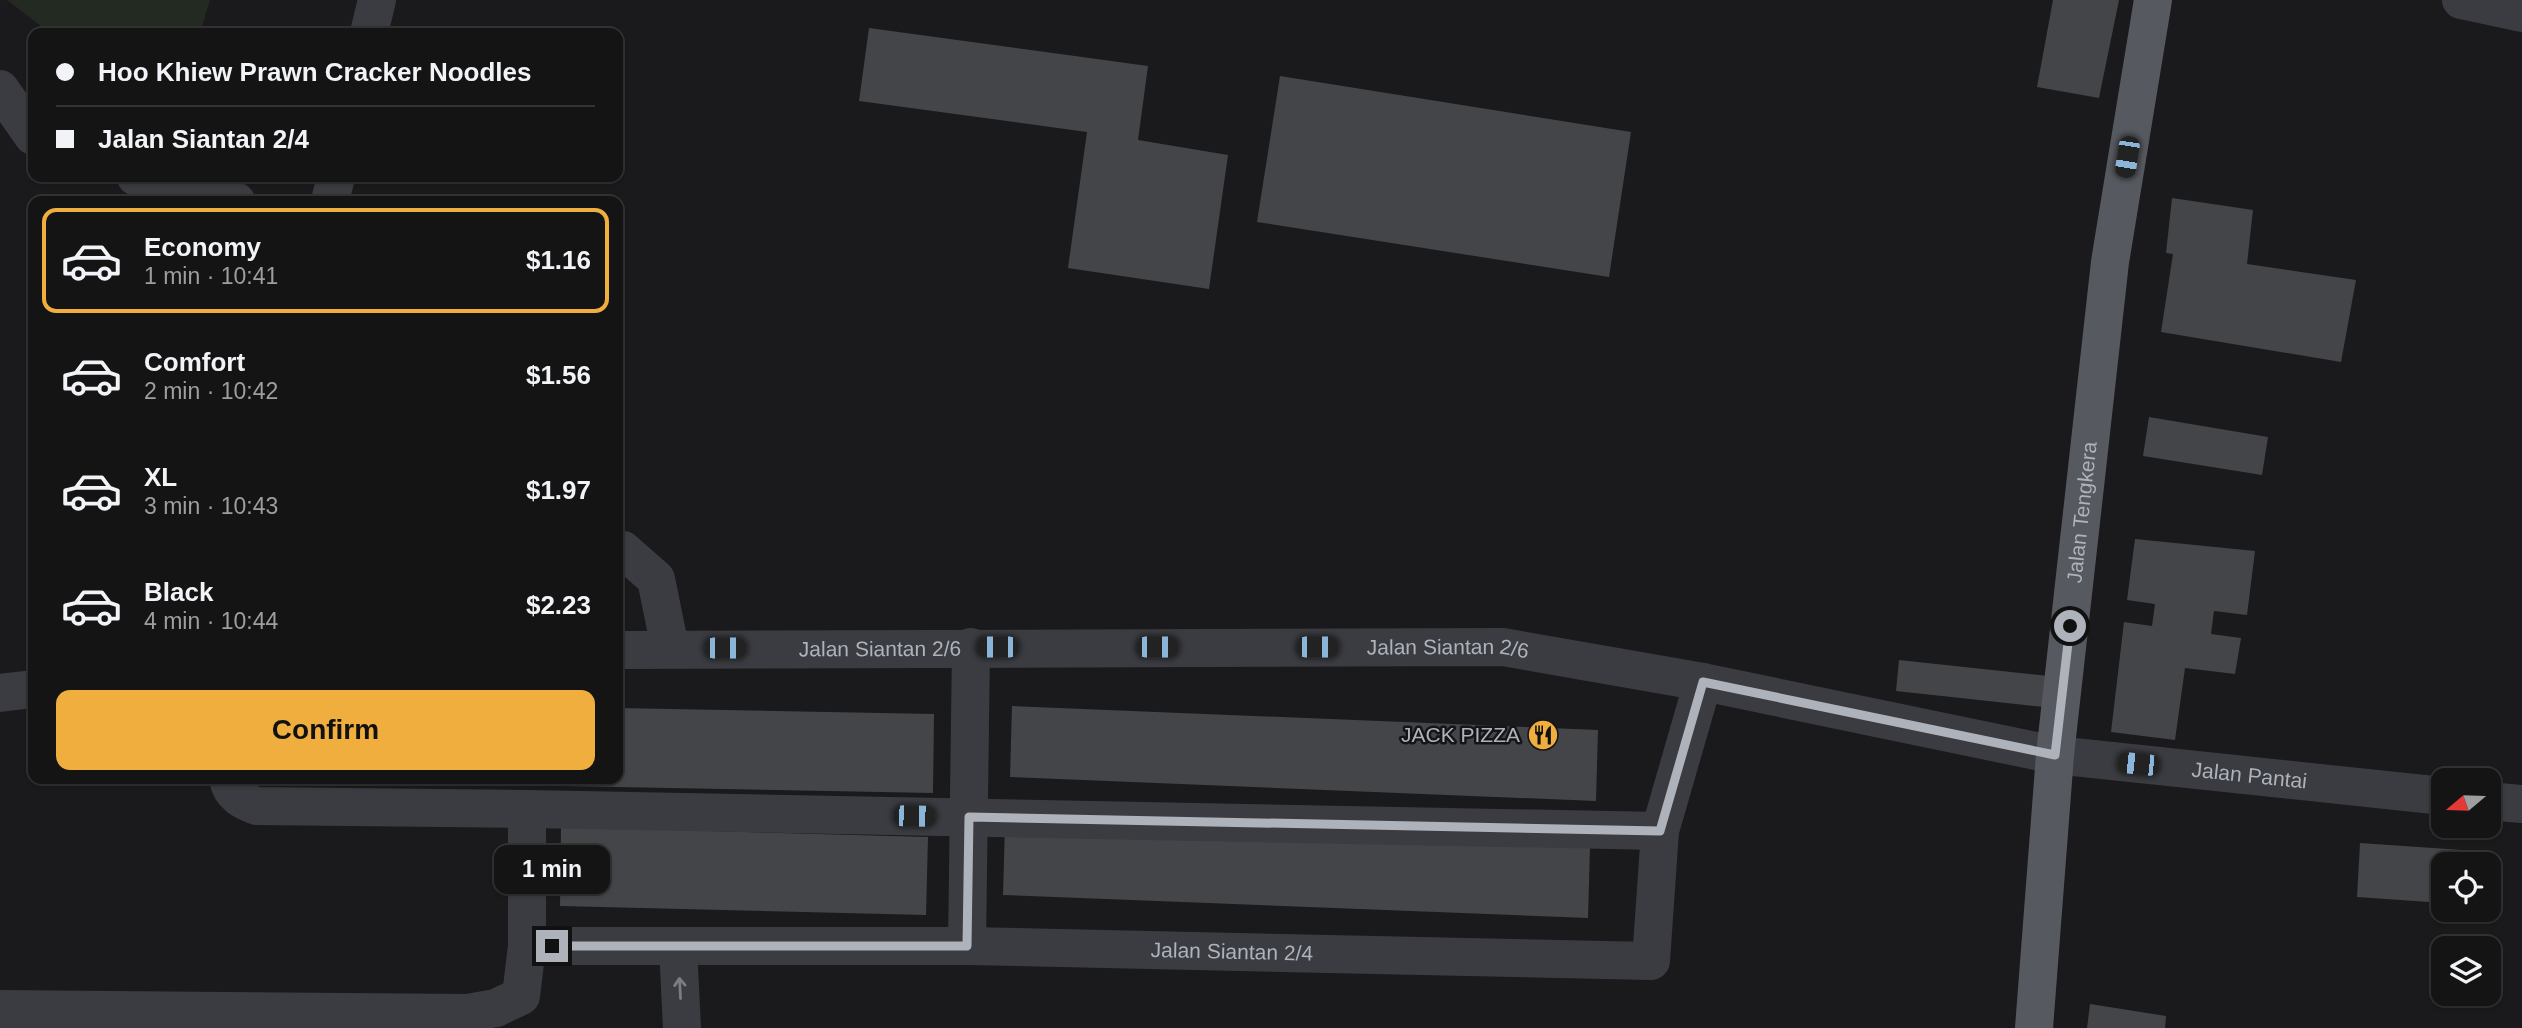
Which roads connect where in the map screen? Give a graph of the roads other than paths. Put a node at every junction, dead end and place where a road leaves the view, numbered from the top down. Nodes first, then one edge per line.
1 (377, 0) edge
2 (2153, 0) edge
3 (2461, 0) edge
4 (2522, 13) edge
5 (370, 28) edge
6 (0, 89) edge
7 (28, 129) edge
8 (157, 182) edge
9 (215, 196) edge
10 (623, 550) edge
11 (971, 647) junction
12 (670, 648) junction
13 (623, 650) edge
14 (1703, 682) junction
15 (28, 690) edge
16 (0, 693) edge
17 (2055, 755) junction
18 (229, 784) edge
19 (2431, 795) edge
20 (2501, 802) edge
21 (2522, 804) edge
22 (527, 809) junction
23 (969, 817) junction
24 (1660, 831) junction
25 (527, 946) junction
26 (967, 946) junction
27 (678, 947) junction
28 (0, 1009) edge
29 (682, 1028) edge
30 (2034, 1028) edge

1 - 5 street
2 - 17 main road, Jalan Tengkera
3 - 4 street
6 - 7 street
8 - 9 street
10 - 12 street
11 - 12 street, Jalan Siantan 2/6
11 - 14 street, Jalan Siantan 2/6
11 - 23 street
12 - 13 street, Jalan Siantan 2/6
14 - 17 street, Jalan Siantan 2/6
14 - 24 street, Jalan Siantan 2/4
15 - 16 street
17 - 19 street, Jalan Pantai
17 - 30 main road, Jalan Tengkera
18 - 22 street
20 - 21 street
22 - 23 street
22 - 25 street
23 - 24 street
23 - 26 street
24 - 26 street, Jalan Siantan 2/4
25 - 27 street, Jalan Siantan 2/4
25 - 28 street
26 - 27 street, Jalan Siantan 2/4
29 -> 27 street

